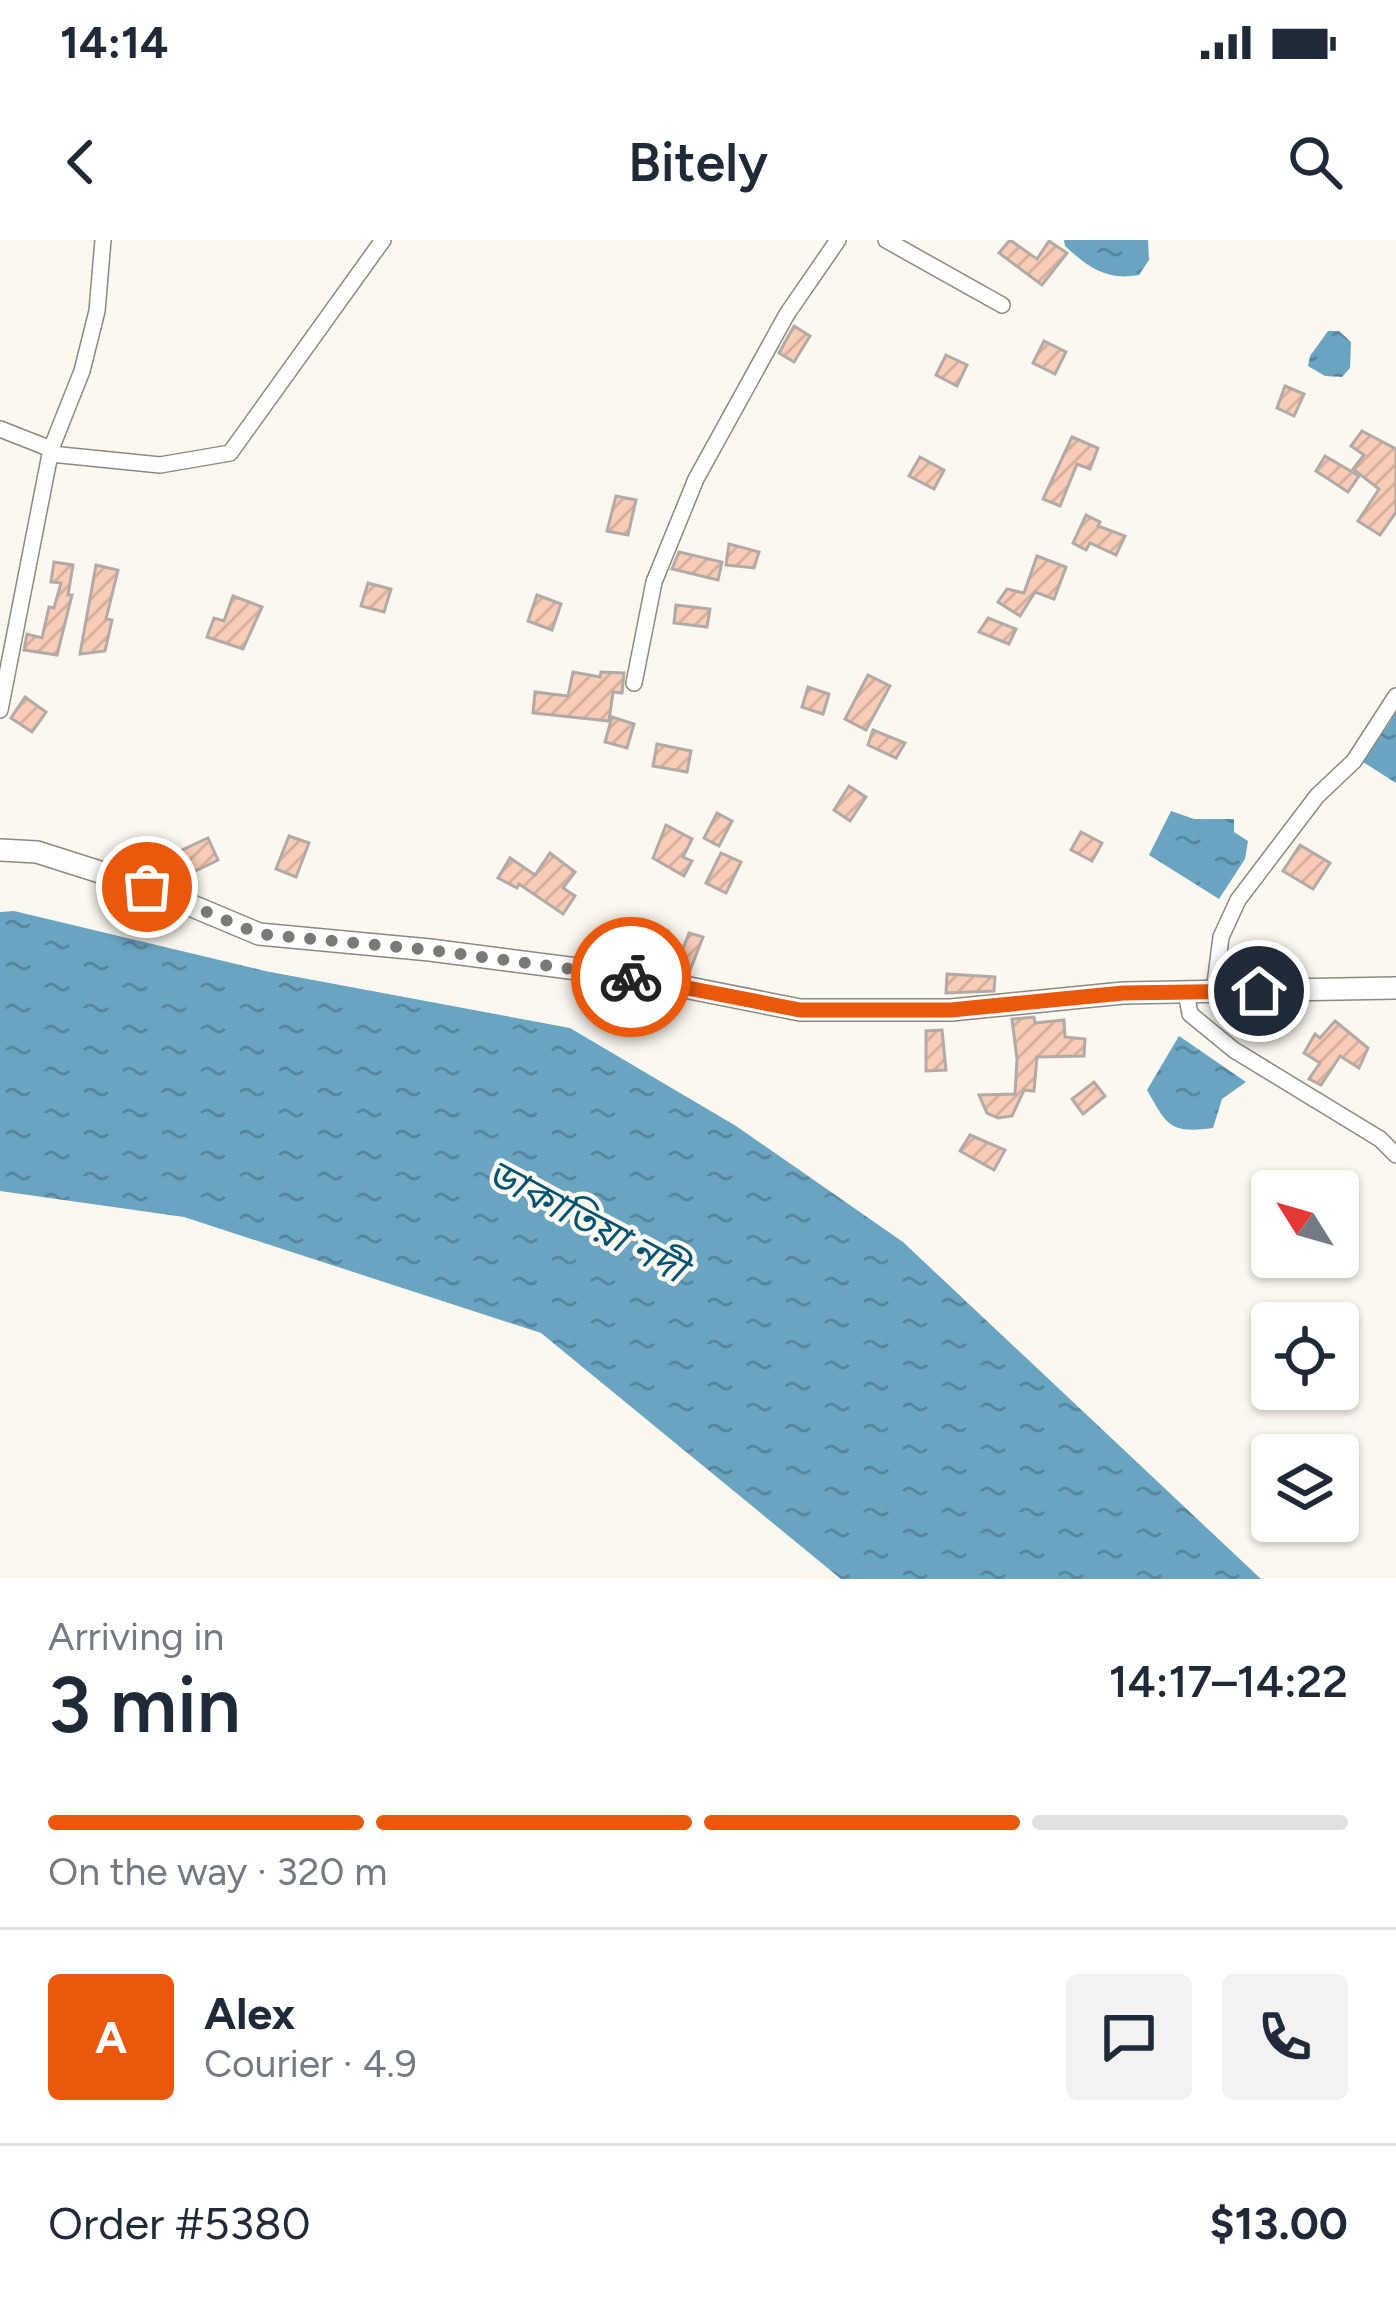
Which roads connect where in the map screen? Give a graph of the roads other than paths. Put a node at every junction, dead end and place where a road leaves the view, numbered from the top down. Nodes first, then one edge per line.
1 (103, 240) edge
2 (383, 240) edge
3 (838, 240) edge
4 (886, 240) edge
5 (1002, 305) dead end
6 (0, 429) edge
7 (51, 452) junction
8 (634, 682) dead end
9 (1396, 696) edge
10 (0, 710) edge
11 (0, 850) edge
12 (1396, 988) edge
13 (1186, 992) junction
14 (1214, 992) junction
15 (1396, 1155) edge

1 - 7 street
2 - 7 street
3 - 8 street
4 - 5 street
6 - 7 street
7 - 10 street
9 - 14 street
11 - 13 main road
12 - 14 main road
13 - 14 main road
13 - 15 street

